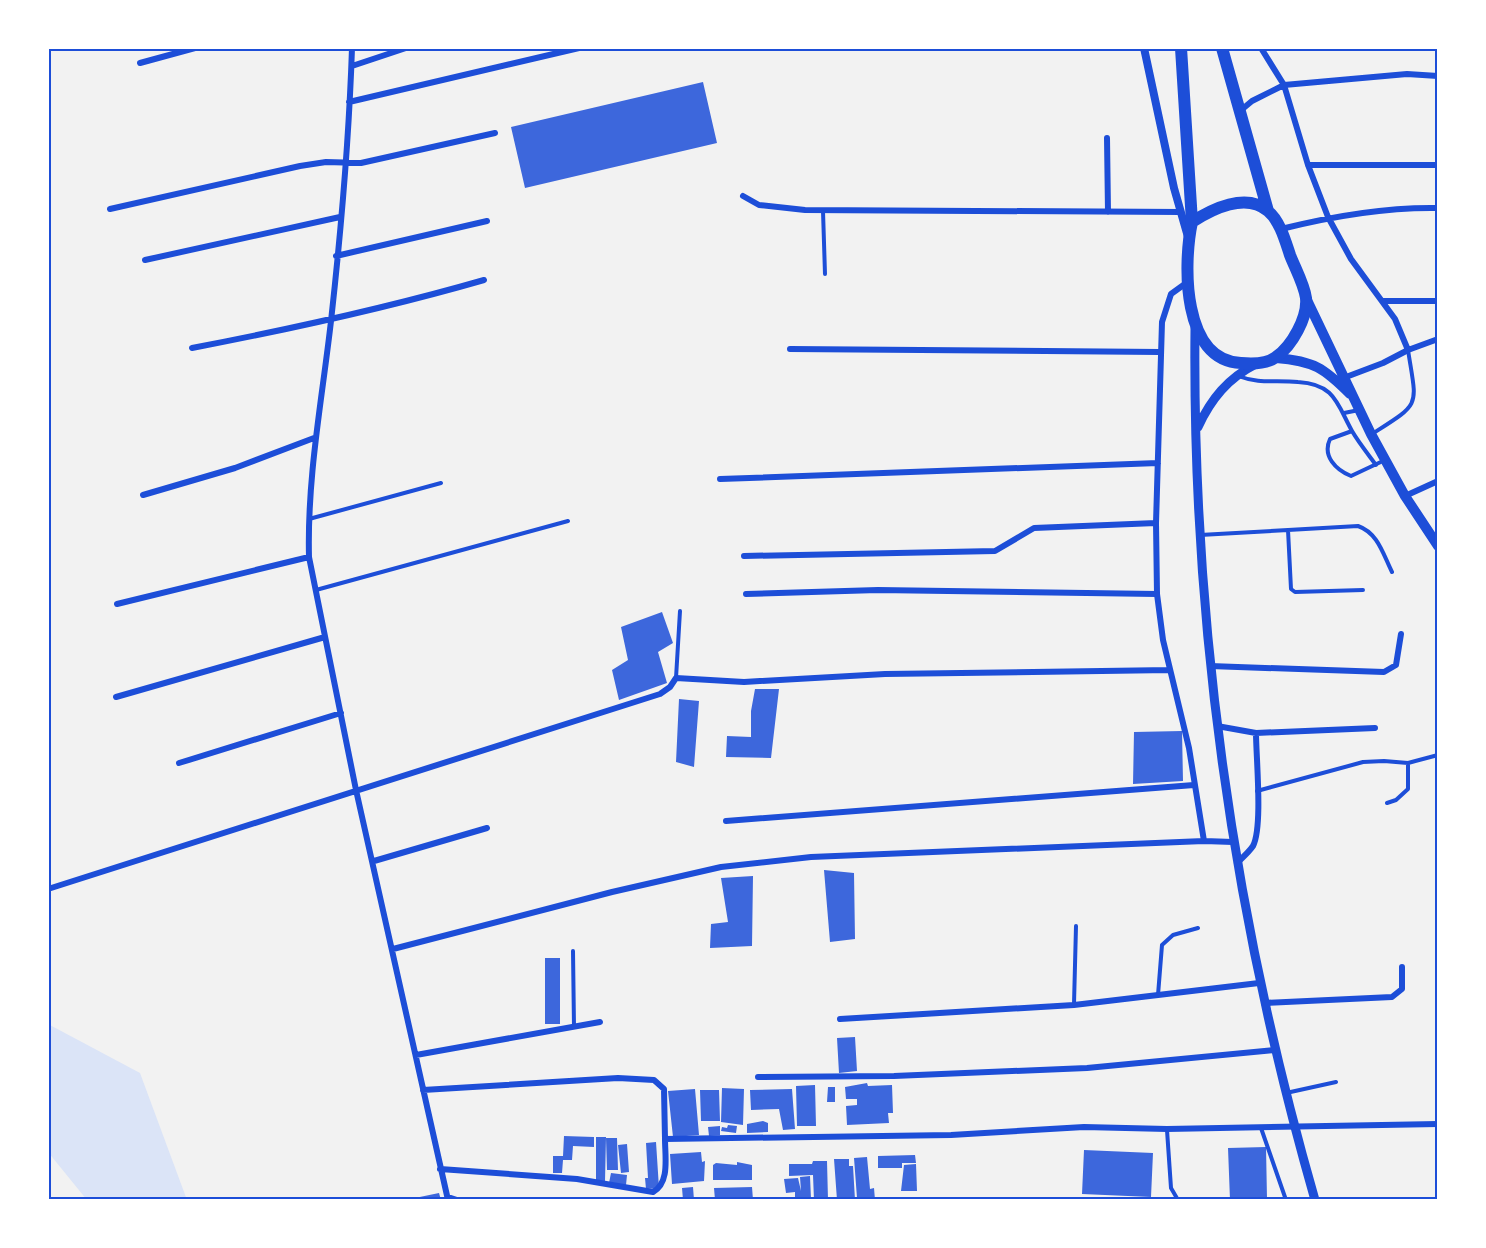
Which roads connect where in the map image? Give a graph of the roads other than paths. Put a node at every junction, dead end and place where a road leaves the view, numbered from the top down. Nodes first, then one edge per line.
1 (195, 48) edge
2 (352, 48) edge
3 (406, 48) edge
4 (579, 48) edge
5 (1144, 48) edge
6 (1181, 48) edge
7 (1222, 48) edge
8 (1261, 48) edge
9 (140, 63) dead end
10 (352, 66) junction
11 (1438, 76) edge
12 (1284, 85) junction
13 (349, 102) junction
14 (1239, 112) junction
15 (495, 134) dead end
16 (1107, 138) dead end
17 (345, 162) junction
18 (1308, 165) junction
19 (1438, 165) edge
20 (743, 196) dead end
21 (1438, 208) edge
22 (110, 209) dead end
23 (823, 211) junction
24 (1268, 211) junction
25 (1108, 212) junction
26 (1181, 212) junction
27 (1328, 217) junction
28 (340, 218) junction
29 (487, 221) dead end
30 (1192, 222) junction
31 (1281, 229) junction
32 (1189, 240) junction
33 (336, 256) junction
34 (145, 260) dead end
35 (825, 274) dead end
36 (484, 280) dead end
37 (1190, 280) junction
38 (1306, 297) junction
39 (1382, 301) junction
40 (1438, 301) edge
41 (331, 321) junction
42 (1195, 328) junction
43 (1438, 339) edge
44 (192, 348) dead end
45 (790, 349) dead end
46 (1408, 350) junction
47 (1160, 352) junction
48 (1276, 358) junction
49 (1256, 364) junction
50 (1237, 376) junction
51 (1346, 377) junction
52 (1352, 397) junction
53 (1360, 410) junction
54 (1344, 412) junction
55 (1197, 428) junction
56 (1352, 431) junction
57 (314, 438) junction
58 (1374, 438) junction
59 (1364, 448) junction
60 (1381, 462) junction
61 (1158, 463) junction
62 (720, 479) dead end
63 (1438, 481) edge
64 (441, 483) dead end
65 (143, 495) dead end
66 (1405, 496) junction
67 (308, 519) junction
68 (568, 521) dead end
69 (1156, 523) junction
70 (1288, 530) junction
71 (1199, 535) junction
72 (1438, 546) edge
73 (744, 556) dead end
74 (309, 557) junction
75 (1392, 572) dead end
76 (316, 590) junction
77 (1363, 590) dead end
78 (746, 594) dead end
79 (1157, 594) junction
80 (117, 604) dead end
81 (680, 611) dead end
82 (1401, 634) dead end
83 (325, 637) junction
84 (1210, 666) junction
85 (1170, 670) junction
86 (676, 678) junction
87 (116, 697) dead end
88 (341, 712) junction
89 (1217, 726) junction
90 (1375, 728) dead end
91 (1256, 733) junction
92 (1438, 755) edge
93 (179, 763) dead end
94 (1408, 763) junction
95 (1194, 785) junction
96 (356, 790) junction
97 (1257, 791) junction
98 (1386, 803) dead end
99 (726, 821) dead end
100 (487, 828) dead end
101 (1204, 841) junction
102 (1233, 842) junction
103 (374, 861) junction
104 (1236, 864) junction
105 (48, 889) edge
106 (1076, 926) dead end
107 (1198, 928) dead end
108 (393, 949) junction
109 (573, 951) dead end
110 (1402, 967) dead end
111 (1259, 983) junction
112 (1158, 996) junction
113 (1264, 1003) junction
114 (1074, 1005) junction
115 (840, 1018) dead end
116 (600, 1022) dead end
117 (574, 1028) junction
118 (1274, 1050) junction
119 (416, 1055) junction
120 (758, 1077) dead end
121 (1336, 1082) dead end
122 (423, 1090) junction
123 (1286, 1093) junction
124 (1438, 1124) edge
125 (1261, 1127) junction
126 (1294, 1127) junction
127 (1167, 1129) junction
128 (664, 1139) junction
129 (440, 1169) junction
130 (448, 1198) edge
131 (457, 1200) edge
132 (1178, 1200) edge
133 (1286, 1200) edge
134 (1315, 1200) edge

1 - 9 street
2 - 10 street
3 - 10 street
4 - 13 street
5 - 26 street
6 - 30 highway
7 - 14 highway
8 - 12 street
10 - 13 street
11 - 12 street
12 - 14 street
12 - 18 street
13 - 17 street
14 - 24 highway
15 - 17 street
16 - 25 street
17 - 22 street
17 - 28 street
18 - 19 street
18 - 27 street
20 - 23 street
21 - 27 street
23 - 25 street
23 - 35 lane
24 - 30 highway
24 - 31 highway
25 - 26 street
26 - 32 street
27 - 31 street
27 - 39 street
28 - 33 street
28 - 34 street
29 - 33 street
30 - 32 highway
31 - 38 highway
32 - 37 highway
33 - 41 street
36 - 41 street
37 - 42 highway
37 - 47 street
38 - 48 highway
38 - 51 main road
39 - 40 street
39 - 46 street
41 - 44 street
41 - 57 street
42 - 49 highway
42 - 55 main road
43 - 46 street
45 - 47 street
46 - 51 street
46 - 58 lane
47 - 61 street
48 - 49 highway
48 - 52 main road
49 - 50 main road
50 - 54 lane
50 - 55 main road
51 - 52 main road
52 - 53 main road
53 - 54 lane
53 - 58 main road
54 - 56 lane
55 - 71 main road
56 - 59 lane
56 - 60 lane
57 - 65 street
57 - 67 street
58 - 59 lane
58 - 60 main road
59 - 60 lane
60 - 66 main road
61 - 62 street
61 - 69 street
63 - 66 street
64 - 67 lane
66 - 72 main road
67 - 74 street
68 - 76 lane
69 - 73 street
69 - 79 street
70 - 71 lane
70 - 75 lane
70 - 77 lane
71 - 84 main road
74 - 76 street
74 - 80 street
76 - 83 street
78 - 79 street
79 - 85 street
81 - 86 lane
82 - 84 street
83 - 87 street
83 - 88 street
84 - 89 main road
85 - 86 street
85 - 95 street
86 - 96 street
88 - 93 street
88 - 96 street
89 - 91 street
89 - 102 main road
90 - 91 street
91 - 97 street
92 - 94 lane
94 - 97 lane
94 - 98 lane
95 - 99 street
95 - 101 street
96 - 103 street
96 - 105 street
97 - 104 street
100 - 103 street
101 - 102 street
101 - 108 street
102 - 104 main road
103 - 108 street
104 - 111 main road
106 - 114 lane
107 - 112 lane
108 - 119 street
109 - 117 lane
110 - 113 street
111 - 112 street
111 - 113 main road
112 - 114 street
113 - 118 main road
114 - 115 street
116 - 117 street
117 - 119 street
118 - 120 street
118 - 123 main road
119 - 122 street
121 - 123 lane
122 - 128 street
122 - 129 street
123 - 126 main road
124 - 126 street
125 - 126 street
125 - 127 street
125 - 133 lane
126 - 134 main road
127 - 128 street
127 - 132 lane
128 - 129 street
129 - 130 street
130 - 131 street

